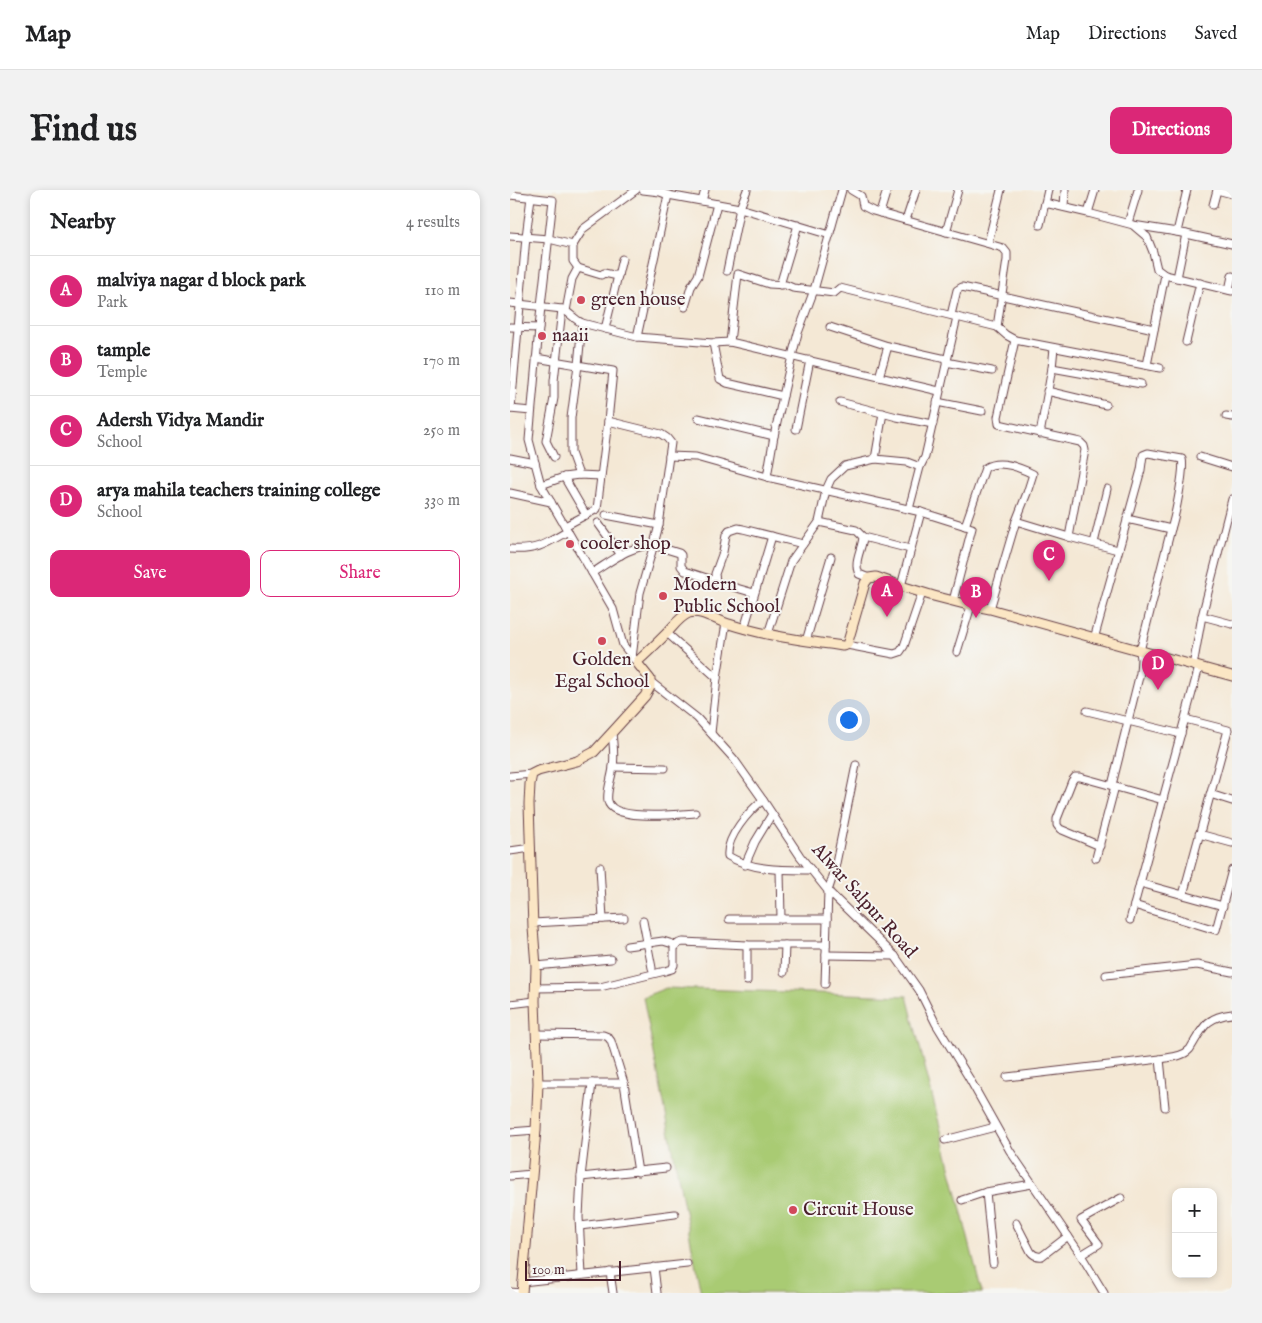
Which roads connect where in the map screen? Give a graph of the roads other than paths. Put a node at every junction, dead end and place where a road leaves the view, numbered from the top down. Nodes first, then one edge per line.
1 (636, 190) edge
2 (643, 190) edge
3 (705, 190) edge
4 (747, 190) edge
5 (842, 190) edge
6 (851, 190) edge
7 (886, 190) edge
8 (916, 190) edge
9 (958, 190) edge
10 (1001, 190) edge
11 (1048, 190) edge
12 (1065, 190) edge
13 (1095, 190) edge
14 (1138, 190) edge
15 (1187, 190) edge
16 (1217, 190) edge
17 (660, 191) edge
18 (1232, 194) edge
19 (510, 195) edge
20 (668, 195) junction
21 (531, 197) junction
22 (702, 201) junction
23 (1045, 203) junction
24 (717, 204) junction
25 (1213, 204) dead end
26 (1064, 207) junction
27 (740, 208) junction
28 (1088, 212) junction
29 (880, 213) junction
30 (906, 220) junction
31 (1131, 224) junction
32 (798, 225) junction
33 (1040, 225) dead end
34 (946, 232) junction
35 (1177, 232) junction
36 (1186, 234) junction
37 (830, 235) junction
38 (510, 236) edge
39 (526, 238) junction
40 (549, 239) junction
41 (988, 242) junction
42 (1232, 244) edge
43 (573, 245) junction
44 (622, 259) dead end
45 (578, 268) junction
46 (727, 271) dead end
47 (1165, 275) junction
48 (618, 276) junction
49 (1232, 276) edge
50 (1176, 278) junction
51 (1200, 283) junction
52 (780, 285) junction
53 (814, 290) junction
54 (1230, 290) edge
55 (1001, 296) junction
56 (510, 303) edge
57 (521, 303) junction
58 (541, 306) junction
59 (685, 307) dead end
60 (564, 310) junction
61 (954, 316) junction
62 (582, 323) junction
63 (830, 326) dead end
64 (510, 327) edge
65 (518, 327) junction
66 (997, 327) junction
67 (539, 328) junction
68 (1154, 329) junction
69 (605, 330) junction
70 (637, 337) junction
71 (1015, 340) junction
72 (730, 342) junction
73 (1186, 342) dead end
74 (713, 343) junction
75 (888, 346) junction
76 (1054, 348) junction
77 (792, 356) junction
78 (536, 358) junction
79 (810, 360) junction
80 (946, 360) junction
81 (556, 361) junction
82 (578, 365) junction
83 (1147, 365) junction
84 (1052, 368) junction
85 (1160, 368) dead end
86 (992, 372) dead end
87 (879, 377) junction
88 (1141, 384) dead end
89 (939, 391) junction
90 (1048, 391) junction
91 (783, 396) junction
92 (840, 402) dead end
93 (937, 402) junction
94 (1106, 405) dead end
95 (510, 409) edge
96 (982, 411) dead end
97 (531, 412) junction
98 (883, 413) junction
99 (698, 418) dead end
100 (608, 421) junction
101 (933, 424) junction
102 (796, 429) dead end
103 (1040, 434) junction
104 (774, 436) junction
105 (669, 456) junction
106 (554, 457) dead end
107 (1200, 457) dead end
108 (510, 458) edge
109 (875, 459) junction
110 (535, 464) junction
111 (920, 466) junction
112 (1232, 466) edge
113 (579, 475) junction
114 (601, 476) junction
115 (564, 477) junction
116 (767, 477) junction
117 (541, 485) junction
118 (1107, 489) dead end
119 (826, 490) junction
120 (510, 493) edge
121 (1232, 499) edge
122 (551, 502) junction
123 (909, 509) junction
124 (921, 512) junction
125 (586, 515) junction
126 (606, 515) dead end
127 (1127, 518) junction
128 (1016, 521) junction
129 (819, 522) junction
130 (598, 523) dead end
131 (658, 525) junction
132 (965, 526) junction
133 (566, 529) junction
134 (1171, 529) junction
135 (772, 536) junction
136 (863, 537) junction
137 (1069, 537) junction
138 (1094, 543) junction
139 (654, 544) junction
140 (803, 544) junction
141 (910, 548) junction
142 (510, 550) edge
143 (1118, 550) junction
144 (621, 554) junction
145 (831, 557) dead end
146 (592, 573) junction
147 (869, 578) junction
148 (716, 581) junction
149 (900, 586) junction
150 (754, 593) junction
151 (922, 593) junction
152 (953, 601) junction
153 (971, 606) junction
154 (990, 609) junction
155 (1202, 616) junction
156 (726, 624) junction
157 (1232, 624) edge
158 (744, 629) junction
159 (667, 633) junction
160 (768, 634) junction
161 (1094, 639) junction
162 (806, 641) junction
163 (847, 645) junction
164 (1140, 650) junction
165 (957, 652) dead end
166 (635, 661) junction
167 (1196, 667) junction
168 (1232, 676) edge
169 (717, 678) junction
170 (651, 682) junction
171 (1087, 711) dead end
172 (1185, 719) junction
173 (1128, 721) junction
174 (1230, 731) edge
175 (612, 732) junction
176 (711, 733) junction
177 (1181, 734) junction
178 (856, 765) dead end
179 (613, 767) junction
180 (665, 768) dead end
181 (532, 774) junction
182 (510, 776) edge
183 (1113, 786) junction
184 (1210, 794) junction
185 (763, 800) junction
186 (1163, 800) junction
187 (1232, 801) edge
188 (696, 813) dead end
189 (772, 814) junction
190 (1199, 834) junction
191 (1232, 843) edge
192 (1100, 846) junction
193 (531, 848) junction
194 (510, 851) edge
195 (1096, 858) dead end
196 (746, 864) junction
197 (600, 868) dead end
198 (780, 870) junction
199 (811, 870) junction
200 (1232, 870) edge
201 (1140, 883) junction
202 (828, 890) junction
203 (1183, 895) junction
204 (1134, 906) junction
205 (1223, 906) junction
206 (624, 918) dead end
207 (603, 919) junction
208 (729, 919) dead end
209 (781, 919) junction
210 (827, 919) junction
211 (1130, 920) dead end
212 (643, 921) dead end
213 (533, 923) junction
214 (647, 943) junction
215 (676, 945) junction
216 (747, 945) junction
217 (785, 945) junction
218 (826, 945) junction
219 (626, 946) dead end
220 (826, 955) junction
221 (895, 956) junction
222 (611, 959) dead end
223 (536, 966) junction
224 (652, 968) dead end
225 (784, 972) dead end
226 (1232, 972) edge
227 (1106, 975) dead end
228 (747, 981) dead end
229 (825, 984) dead end
230 (536, 988) junction
231 (535, 1001) junction
232 (510, 1004) edge
233 (1232, 1014) edge
234 (537, 1034) junction
235 (1160, 1059) junction
236 (1007, 1077) dead end
237 (538, 1083) junction
238 (592, 1083) junction
239 (624, 1083) junction
240 (1164, 1107) dead end
241 (996, 1126) junction
242 (536, 1130) junction
243 (510, 1132) edge
244 (945, 1140) dead end
245 (666, 1168) dead end
246 (638, 1172) junction
247 (532, 1174) junction
248 (510, 1176) edge
249 (581, 1177) junction
250 (1032, 1184) junction
251 (986, 1192) junction
252 (1122, 1198) dead end
253 (962, 1200) dead end
254 (675, 1214) dead end
255 (1016, 1223) dead end
256 (580, 1226) junction
257 (1068, 1236) junction
258 (1081, 1255) junction
259 (993, 1263) dead end
260 (687, 1264) dead end
261 (654, 1267) junction
262 (610, 1272) junction
263 (582, 1275) junction
264 (522, 1282) junction
265 (510, 1292) edge
266 (522, 1293) edge
267 (613, 1293) edge
268 (657, 1293) edge
269 (1104, 1293) edge

1 - 43 street
2 - 17 street
3 - 22 street
4 - 27 street
5 - 37 street
6 - 29 street
7 - 29 street
8 - 30 street
9 - 34 street
10 - 41 street
11 - 23 street
12 - 26 street
13 - 28 street
14 - 31 street
15 - 35 street
16 - 18 street
16 - 25 street
17 - 20 street
19 - 21 street
20 - 22 street
20 - 70 street
21 - 39 street
21 - 40 street
22 - 24 street
23 - 26 street
23 - 33 street
24 - 27 street
24 - 59 street
26 - 28 street
27 - 32 street
27 - 46 street
28 - 31 street
29 - 30 street
30 - 34 street
31 - 35 street
31 - 47 street
32 - 37 street
32 - 52 street
34 - 41 street
35 - 36 street
36 - 42 street
36 - 50 street
37 - 53 street
38 - 39 street
39 - 40 street
39 - 57 street
40 - 43 street
40 - 58 street
41 - 55 street
43 - 45 street
44 - 48 street
45 - 48 street
45 - 60 street
47 - 50 street
47 - 68 street
48 - 69 street
49 - 54 street
50 - 51 street
51 - 54 street
51 - 73 street
52 - 53 street
52 - 72 street
53 - 61 street
53 - 77 street
55 - 61 street
55 - 66 street
55 - 68 street
56 - 57 street
57 - 58 street
57 - 65 street
58 - 60 street
58 - 67 street
60 - 62 street
60 - 81 street
61 - 66 street
61 - 80 street
62 - 69 street
62 - 82 street
63 - 75 street
64 - 65 street
65 - 67 street
65 - 95 street
66 - 71 street
67 - 78 street
68 - 83 street
69 - 70 street
70 - 74 street
71 - 76 street
71 - 103 street
72 - 74 street
72 - 77 street
74 - 91 street
75 - 80 street
75 - 87 street
76 - 83 street
76 - 84 street
77 - 79 street
77 - 91 street
78 - 81 street
78 - 97 street
79 - 87 street
79 - 102 street
80 - 86 street
80 - 89 street
81 - 82 street
81 - 106 street
82 - 100 street
82 - 113 street
83 - 85 street
84 - 88 street
84 - 90 street
87 - 89 street
89 - 93 street
90 - 94 street
90 - 103 street
91 - 104 street
92 - 98 street
93 - 96 street
93 - 101 street
95 - 97 street
97 - 110 street
98 - 101 street
98 - 109 street
99 - 104 street
100 - 105 street
100 - 114 street
101 - 111 street
103 - 137 street
104 - 116 street
105 - 116 street
105 - 131 street
107 - 112 street
108 - 110 street
109 - 111 street
109 - 119 street
110 - 117 street
111 - 123 street
113 - 114 street
113 - 115 street
114 - 125 street
115 - 117 street
115 - 125 street
116 - 119 street
117 - 122 street
118 - 138 street
119 - 123 street
119 - 129 street
120 - 122 street
121 - 155 street
122 - 133 street
123 - 124 street
124 - 132 street
124 - 141 street
125 - 133 street
126 - 131 street
127 - 134 street
127 - 134 street
127 - 143 street
128 - 132 street
128 - 137 street
128 - 154 street
129 - 136 street
129 - 140 street
130 - 144 street
131 - 139 street
132 - 152 street
133 - 142 street
133 - 146 street
134 - 164 street
135 - 140 street
135 - 148 street
135 - 150 street
136 - 141 street
136 - 147 street
137 - 138 street
138 - 143 street
139 - 144 street
139 - 148 street
139 - 166 street
140 - 160 street
141 - 149 street
143 - 161 street
144 - 146 street
145 - 162 street
146 - 166 street
147 - 149 street
147 - 163 street
148 - 150 street
149 - 151 street
150 - 158 street
151 - 152 street
151 - 163 street
152 - 153 street
153 - 154 street
153 - 165 street
154 - 161 street
155 - 157 street
155 - 167 street
156 - 158 street
156 - 159 street
156 - 169 street
158 - 160 street
159 - 166 street
159 - 169 street
160 - 162 street
161 - 164 street
162 - 163 street
164 - 167 street
164 - 173 street
166 - 170 street
167 - 168 street
167 - 172 street
169 - 176 street
170 - 175 street
170 - 176 street, Alwar Salpur Road
171 - 173 street
172 - 174 street
172 - 177 street
173 - 177 street
173 - 183 street
174 - 184 street
175 - 179 street
175 - 181 street
176 - 185 street, Alwar Salpur Road
177 - 186 street
178 - 202 street
179 - 180 street
179 - 188 street
181 - 182 street
181 - 193 street
183 - 186 street
183 - 192 street
183 - 192 street
184 - 187 street
184 - 190 street
185 - 189 street, Alwar Salpur Road
185 - 196 street
186 - 201 street
189 - 196 street
189 - 199 street, Alwar Salpur Road
190 - 191 street
190 - 203 street
192 - 195 street
193 - 194 street
193 - 213 street
196 - 198 street
197 - 207 street
198 - 199 street
198 - 209 street
199 - 202 street, Alwar Salpur Road
200 - 205 street
201 - 203 street
201 - 204 street
202 - 210 street
202 - 221 street, Alwar Salpur Road
203 - 205 street
204 - 205 street
204 - 211 street
206 - 207 street
207 - 213 street
208 - 209 street
209 - 210 street
210 - 218 street
212 - 214 street
213 - 223 street
214 - 215 street
214 - 219 street
214 - 224 street
215 - 216 street
215 - 230 street
216 - 217 street
216 - 228 street
217 - 218 street
217 - 225 street
218 - 220 street
220 - 221 street
220 - 229 street
221 - 241 street, Alwar Salpur Road
222 - 223 street
223 - 230 street
226 - 227 street
230 - 231 street
231 - 232 street
231 - 234 street
233 - 235 street
234 - 237 street
234 - 239 street
235 - 236 street
235 - 240 street
237 - 238 street
237 - 242 street
238 - 239 street
238 - 249 street
239 - 246 street
241 - 244 street
241 - 250 street, Alwar Salpur Road
242 - 243 street
242 - 247 street
245 - 246 street
246 - 249 street
247 - 248 street
247 - 264 street
249 - 256 street
250 - 251 street
250 - 257 street, Alwar Salpur Road
251 - 253 street
251 - 259 street
252 - 258 street
254 - 256 street
255 - 257 street
256 - 263 street
257 - 258 street, Alwar Salpur Road
258 - 269 street, Alwar Salpur Road
260 - 261 street
261 - 262 street
261 - 268 street
262 - 263 street
262 - 267 street
263 - 264 street
264 - 266 street
265 - 266 street

